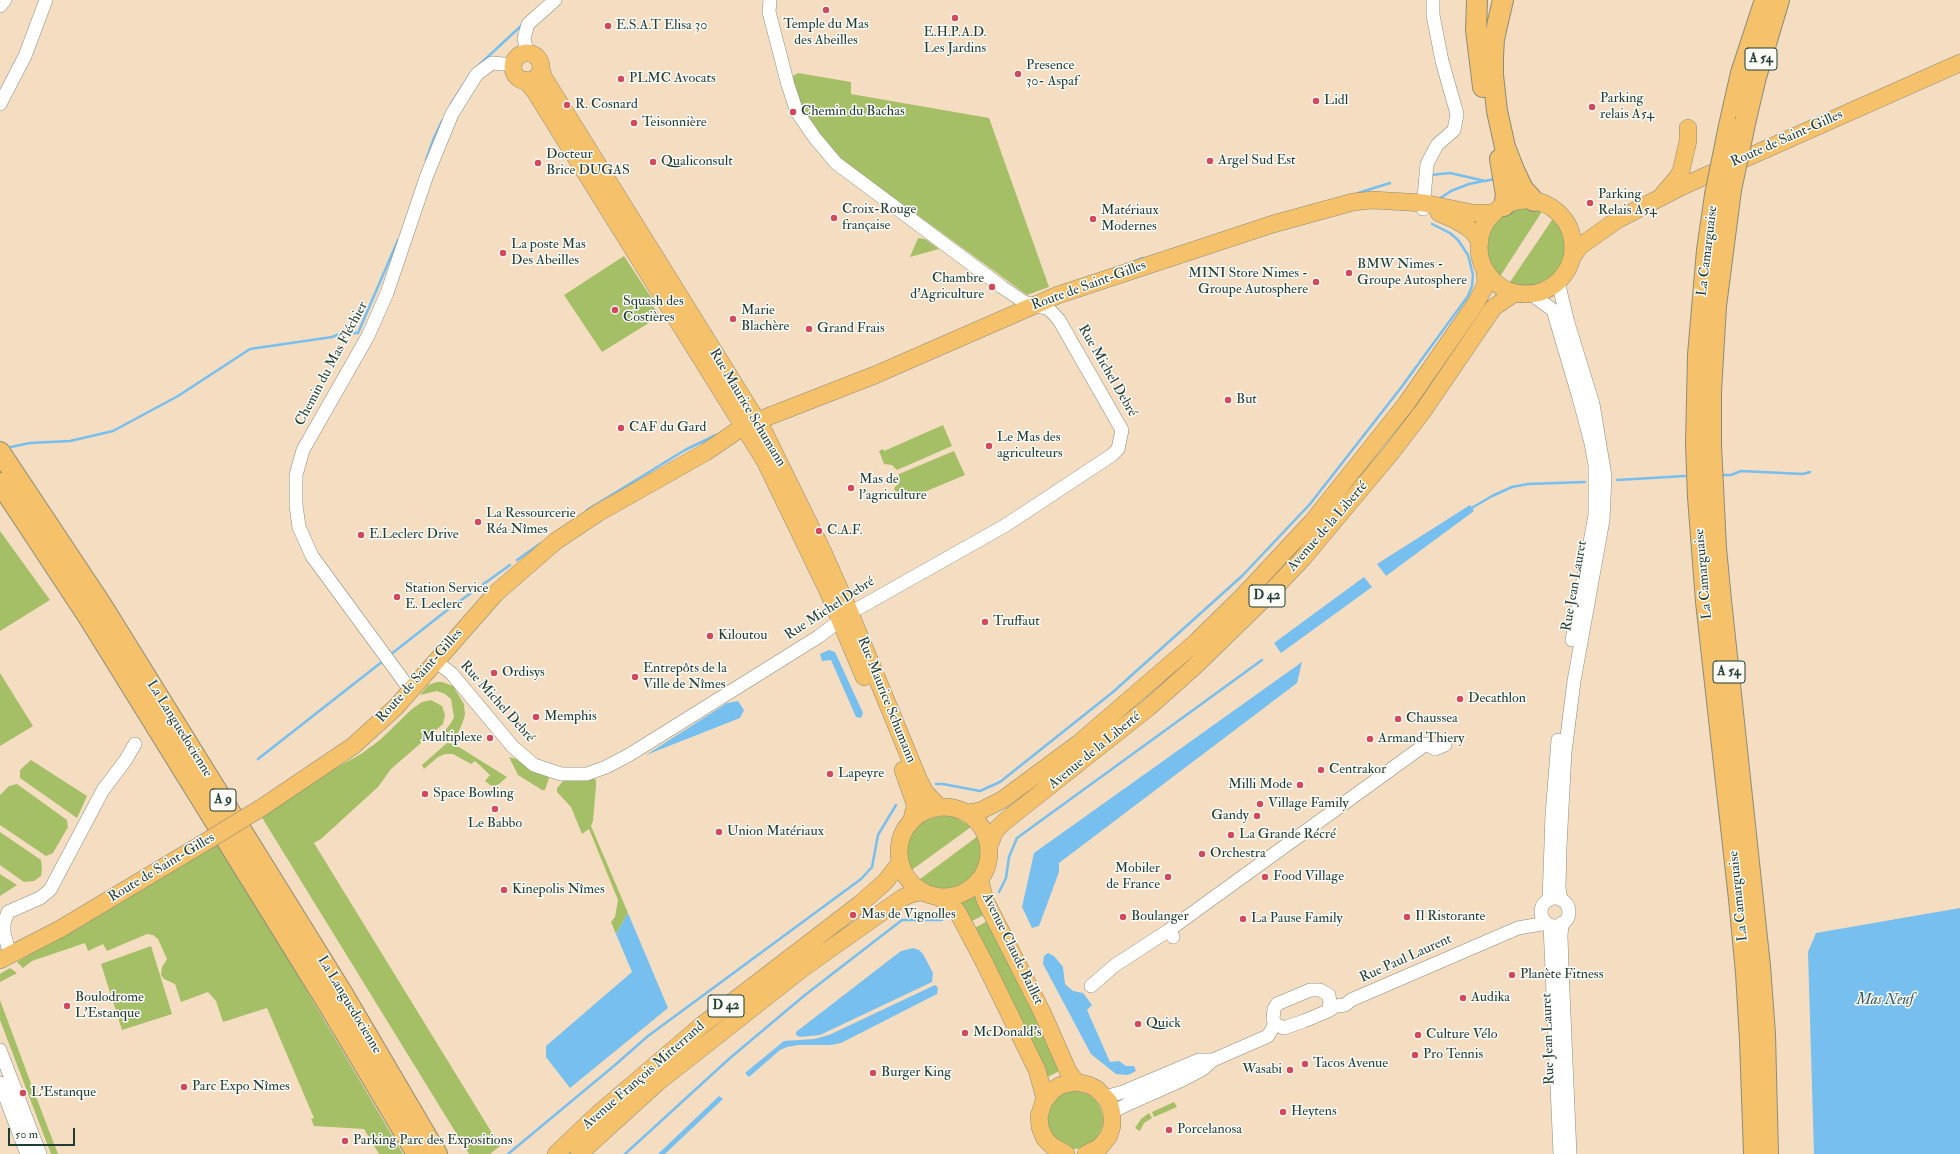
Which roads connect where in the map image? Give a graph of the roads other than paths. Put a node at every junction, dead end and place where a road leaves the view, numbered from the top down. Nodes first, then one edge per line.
1 (5, 0) edge
2 (46, 0) edge
3 (555, 0) edge
4 (770, 0) edge
5 (1433, 0) edge
6 (1477, 0) edge
7 (1504, 0) edge
8 (1758, 0) edge
9 (1765, 0) edge
10 (1779, 0) edge
11 (0, 6) edge
12 (527, 53) junction
13 (1960, 63) edge
14 (514, 65) junction
15 (541, 69) junction
16 (1741, 73) junction
17 (525, 80) junction
18 (0, 104) edge
19 (1737, 122) junction
20 (1688, 128) dead end
21 (1723, 192) junction
22 (1661, 198) junction
23 (1534, 201) junction
24 (1423, 206) junction
25 (1499, 210) junction
26 (1617, 220) junction
27 (1569, 228) junction
28 (1480, 242) junction
29 (1573, 256) junction
30 (1485, 270) junction
31 (1558, 282) junction
32 (1009, 291) junction
33 (1523, 294) junction
34 (1043, 307) junction
35 (1006, 318) junction
36 (754, 429) junction
37 (0, 452) edge
38 (0, 483) edge
39 (845, 616) junction
40 (436, 662) junction
41 (411, 691) junction
42 (135, 744) dead end
43 (1445, 744) dead end
44 (939, 807) junction
45 (968, 813) junction
46 (912, 819) junction
47 (989, 846) junction
48 (900, 863) junction
49 (980, 881) junction
50 (921, 892) junction
51 (940, 898) junction
52 (1555, 900) junction
53 (1541, 911) junction
54 (1553, 924) junction
55 (1518, 928) junction
56 (5, 958) edge
57 (1091, 986) dead end
58 (1329, 995) junction
59 (1351, 1000) junction
60 (1328, 1010) junction
61 (1275, 1024) junction
62 (0, 1050) edge
63 (1212, 1060) junction
64 (1076, 1082) junction
65 (0, 1083) edge
66 (1105, 1097) junction
67 (1045, 1099) junction
68 (1112, 1115) junction
69 (1105, 1148) edge
70 (34, 1153) edge
71 (417, 1154) edge
72 (437, 1154) edge
73 (556, 1154) edge
74 (579, 1154) edge
75 (1066, 1154) edge
76 (1086, 1154) edge
77 (1560, 1154) edge
78 (1570, 1154) edge
79 (1754, 1154) edge
80 (1768, 1154) edge

1 - 11 street
2 - 18 street
3 - 12 street
4 - 32 street
5 - 24 street
6 - 25 highway
7 - 23 highway
8 - 16 highway
9 - 16 highway, La Camarguaise / A 54
10 - 19 highway, La Camarguaise / A 54
12 - 14 main road
12 - 15 main road
13 - 22 main road, Route de Saint-Gilles
14 - 17 main road
14 - 41 street, Chemin du Mas Fléchier
15 - 17 main road
15 - 36 main road, Rue Maurice Schumann
16 - 19 highway, La Camarguaise / A 54
17 - 36 main road, Rue Maurice Schumann
19 - 21 highway, La Camarguaise / A 54, bridge
20 - 22 main road
21 - 79 highway, La Camarguaise / A 54
21 - 80 highway, La Camarguaise / A 54
22 - 26 main road, Route de Saint-Gilles
23 - 25 main road
23 - 27 main road
24 - 25 main road, Route de Saint-Gilles
24 - 28 main road, Route de Saint-Gilles
24 - 34 main road, Route de Saint-Gilles
25 - 28 main road
26 - 27 main road, Route de Saint-Gilles
26 - 29 main road, Route de Saint-Gilles
27 - 29 main road
28 - 30 main road
29 - 31 main road
30 - 33 main road
30 - 45 main road, Avenue de la Liberté / D 42
31 - 33 main road
31 - 52 street, Rue Jean Lauret
32 - 34 street
32 - 35 street
33 - 47 main road, Avenue de la Liberté / D 42
33 - 52 street, Rue Jean Lauret
34 - 35 main road, Route de Saint-Gilles
34 - 36 main road, Route de Saint-Gilles
34 - 39 street, Rue Michel Debré
35 - 36 main road, Route de Saint-Gilles
36 - 39 main road, Rue Maurice Schumann
36 - 40 main road, Route de Saint-Gilles
37 - 72 highway, La Languedocienne / A 9
38 - 71 highway, La Languedocienne / A 9
39 - 40 street, Rue Michel Debré
39 - 44 main road, Rue Maurice Schumann
39 - 46 main road, Rue Maurice Schumann
40 - 41 main road, Route de Saint-Gilles
41 - 56 main road, Route de Saint-Gilles, bridge
42 - 56 street
43 - 57 street
44 - 45 main road
44 - 46 main road
45 - 47 main road
46 - 48 main road
47 - 49 main road
48 - 50 main road
48 - 73 main road, Avenue François Mitterrand / D 42
49 - 51 main road
49 - 64 main road, Avenue Claude Baillet
50 - 51 main road
50 - 74 main road, Avenue François Mitterrand / D 42
51 - 67 main road
52 - 53 street
52 - 54 street
53 - 54 street
53 - 55 street, Rue Paul Laurent
54 - 55 street, Rue Paul Laurent
54 - 77 street, Rue Jean Lauret
54 - 78 street, Rue Jean Lauret
55 - 59 street, Rue Paul Laurent
58 - 59 street, Rue Paul Laurent
58 - 60 street
58 - 61 street, Rue Paul Laurent
59 - 60 street, Rue Paul Laurent
60 - 61 street, Rue Paul Laurent
61 - 63 street
62 - 70 street
63 - 66 street
63 - 68 street
64 - 66 main road
64 - 67 main road
65 - 70 street
66 - 68 main road
67 - 75 main road
68 - 69 main road
69 - 76 main road

